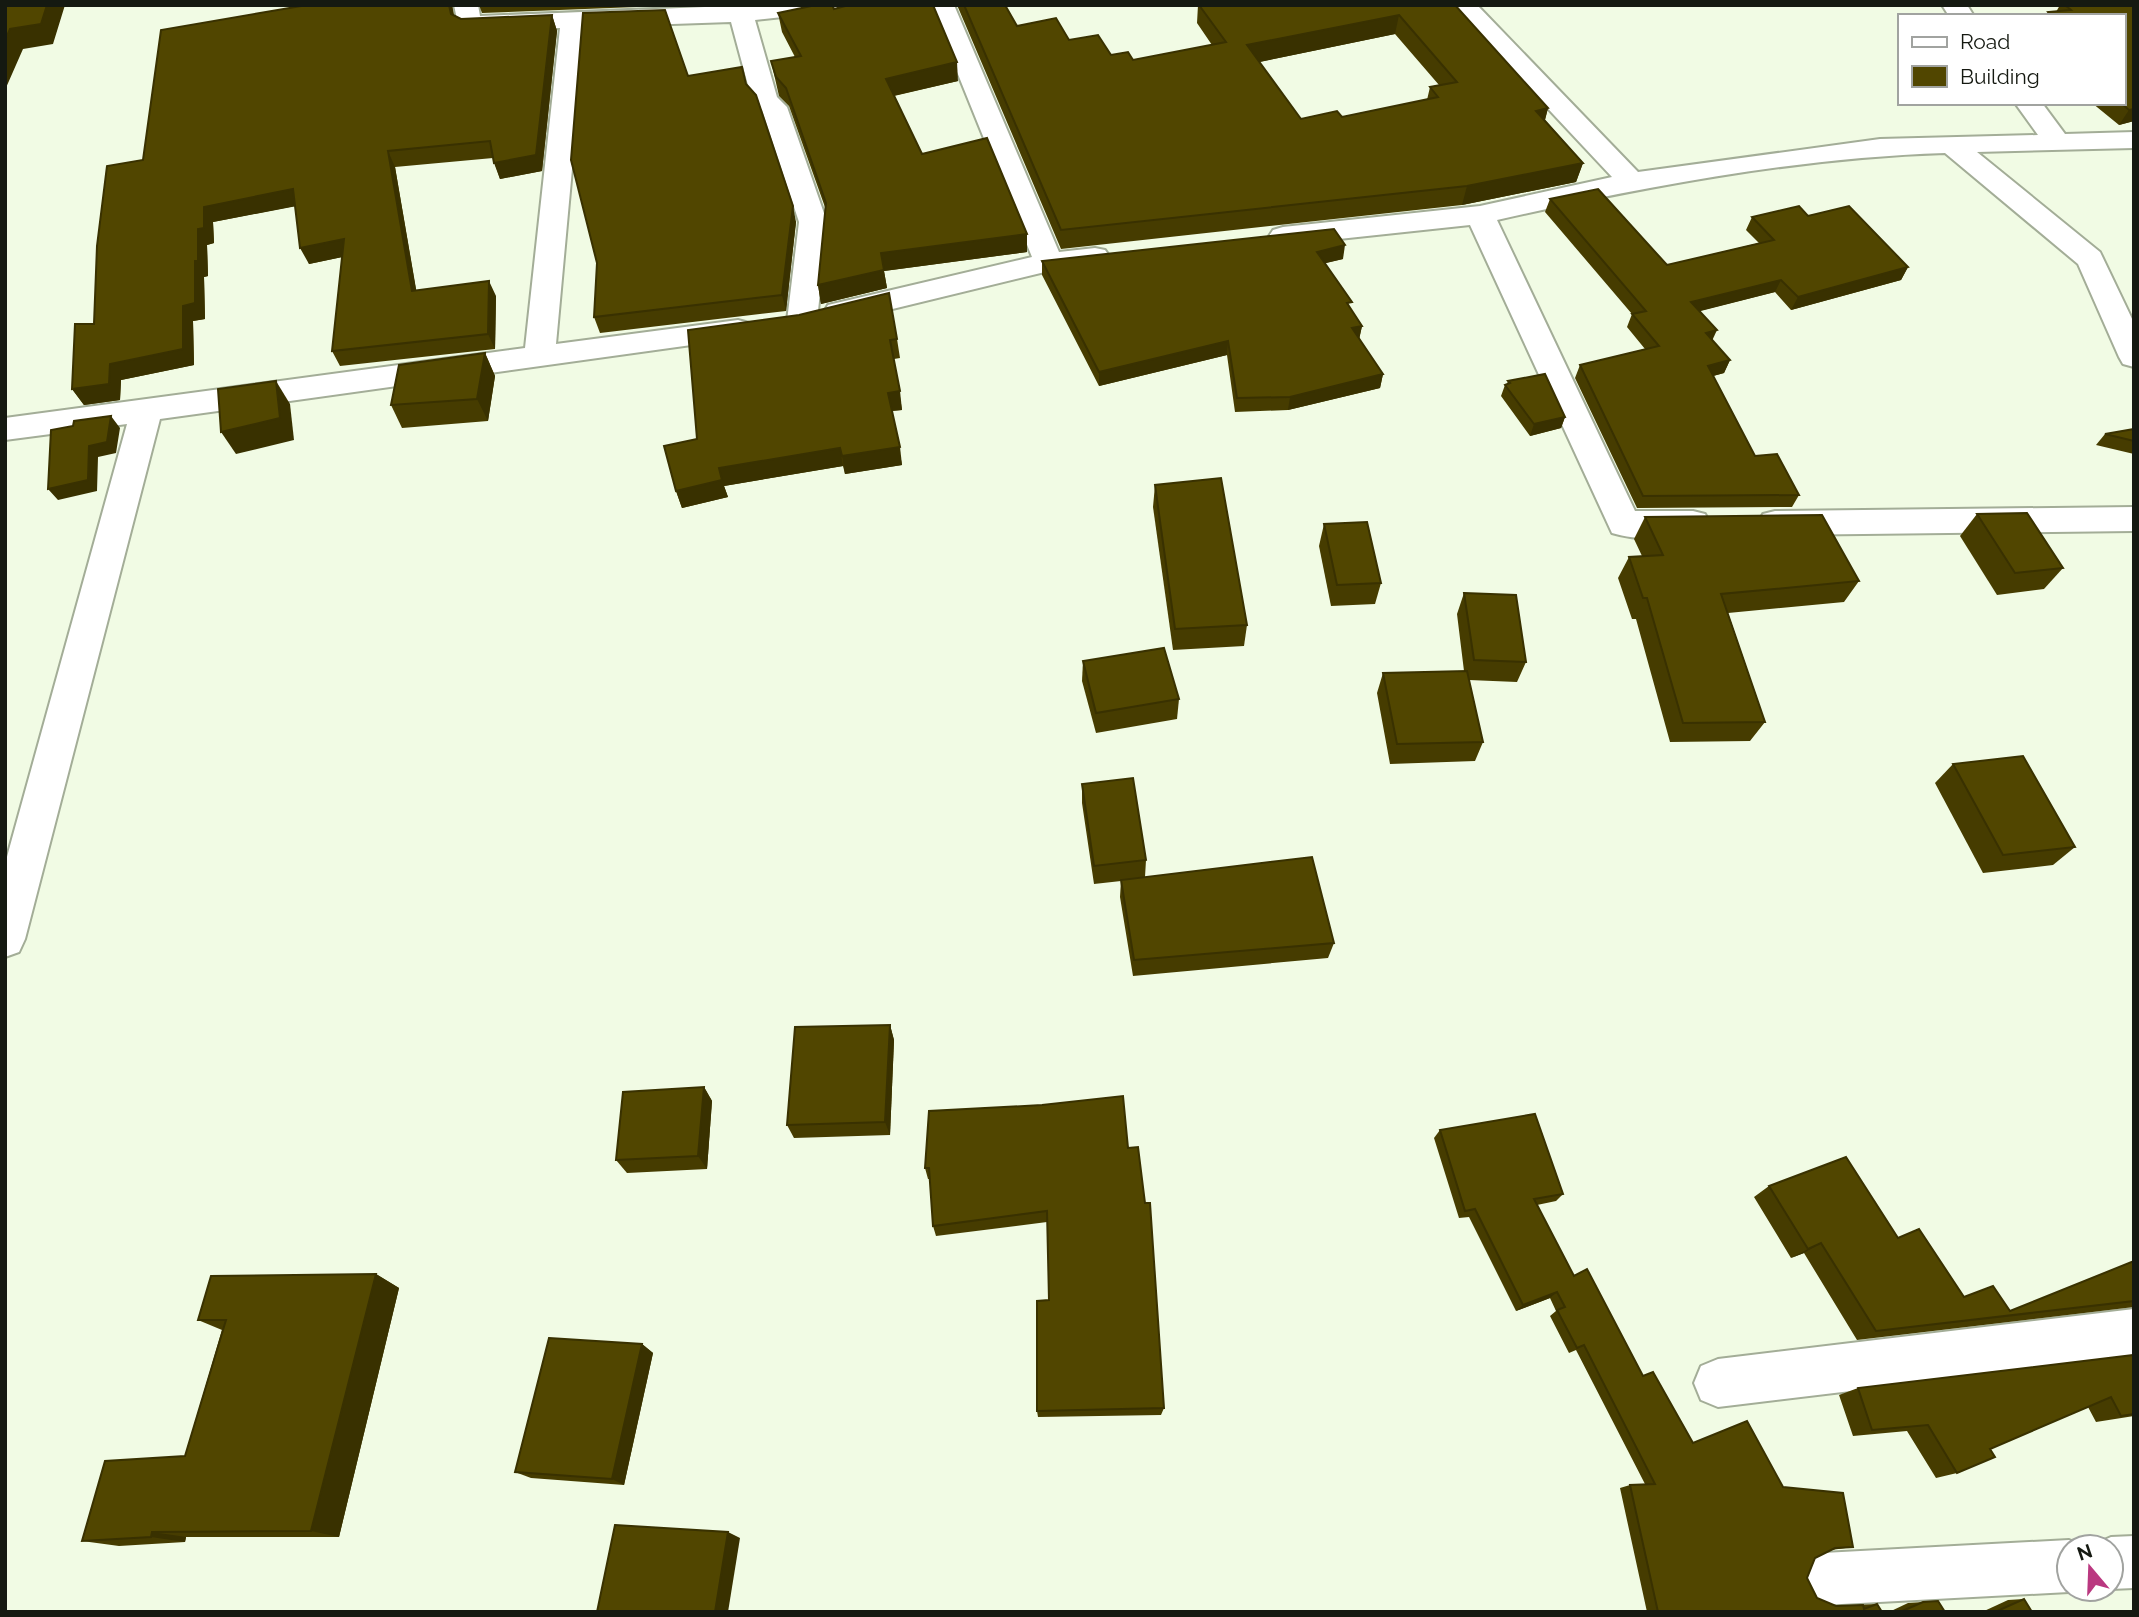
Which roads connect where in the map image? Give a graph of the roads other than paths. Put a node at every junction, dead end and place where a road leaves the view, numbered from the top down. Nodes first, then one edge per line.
1 (466, 5) edge
2 (829, 5) edge
3 (942, 5) edge
4 (1463, 5) edge
5 (741, 14) junction
6 (573, 20) junction
7 (2029, 105) edge
8 (2134, 140) edge
9 (2057, 142) junction
10 (1951, 145) junction
11 (1631, 181) junction
12 (1480, 215) junction
13 (1251, 240) edge
14 (1116, 255) edge
15 (1049, 262) junction
16 (779, 324) junction
17 (540, 356) junction
18 (2134, 357) edge
19 (147, 408) junction
20 (5, 429) edge
21 (2134, 519) edge
22 (5, 939) edge
23 (2134, 1333) edge
24 (1718, 1383) dead end
25 (2055, 1567) edge
26 (1823, 1579) dead end

1 - 6 street
2 - 5 street
3 - 15 street
4 - 11 street
5 - 6 street
5 - 16 street
6 - 17 street
7 - 9 street
8 - 9 street
9 - 10 street
10 - 11 street
10 - 18 street
11 - 12 street
12 - 13 street
12 - 21 street
14 - 15 street
15 - 16 street
16 - 17 street
17 - 19 street
19 - 20 street
19 - 22 street
23 - 24 street
25 - 26 street

